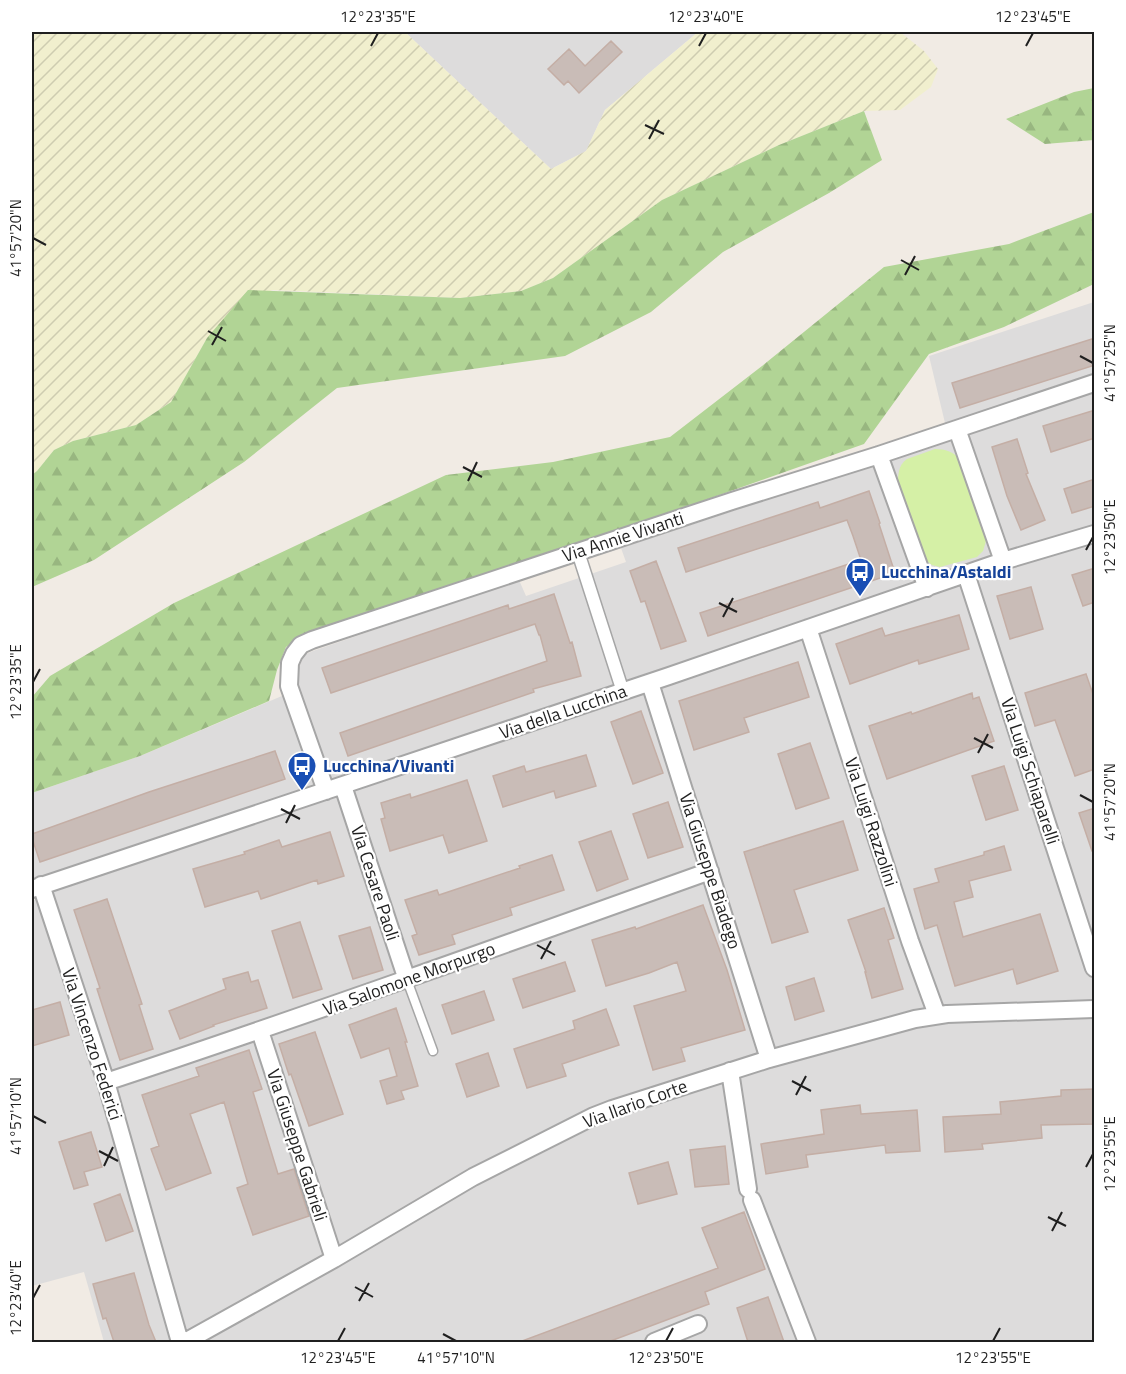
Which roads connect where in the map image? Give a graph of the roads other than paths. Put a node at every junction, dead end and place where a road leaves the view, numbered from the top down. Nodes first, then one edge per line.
1 (1095, 383) edge
2 (957, 429) junction
3 (879, 455) junction
4 (1095, 534) edge
5 (578, 552) junction
6 (1003, 561) junction
7 (966, 574) junction
8 (927, 588) junction
9 (808, 628) junction
10 (650, 682) junction
11 (623, 692) junction
12 (343, 786) junction
13 (326, 791) junction
14 (710, 871) junction
15 (36, 887) edge
16 (1095, 968) edge
17 (407, 980) junction
18 (1095, 1009) edge
19 (936, 1015) junction
20 (260, 1031) junction
21 (433, 1051) dead end
22 (769, 1059) junction
23 (730, 1071) junction
24 (106, 1082) junction
25 (334, 1259) junction
26 (698, 1324) dead end
27 (180, 1342) edge
28 (185, 1342) edge
29 (654, 1342) edge
30 (807, 1342) edge

1 - 2 street, Via Annie Vivanti
2 - 3 street, Via Annie Vivanti
2 - 6 street
3 - 5 street, Via Annie Vivanti
3 - 8 street
4 - 6 street, Via della Lucchina
5 - 11 street
5 - 13 street, Via Annie Vivanti
6 - 7 street, Via della Lucchina
7 - 8 street, Via della Lucchina
7 - 16 street, Via Luigi Schiaparelli
8 - 9 street, Via della Lucchina
9 - 10 street, Via della Lucchina
9 - 19 street, Via Luigi Razzolini
10 - 11 street, Via della Lucchina
10 - 14 street, Via Giuseppe Biadego
11 - 12 street, Via della Lucchina
12 - 13 street, Via della Lucchina
12 - 17 street, Via Cesare Paoli
13 - 15 street, Via della Lucchina
14 - 17 street, Via Salomone Morpurgo
14 - 22 street, Via Giuseppe Biadego
15 - 24 street, Via Vincenzo Federici
17 - 20 street, Via Salomone Morpurgo
17 - 21 lane
18 - 19 street, Via Ilario Corte
19 - 22 street, Via Ilario Corte
20 - 24 street, Via Salomone Morpurgo
20 - 25 street, Via Giuseppe Gabrieli
22 - 23 street, Via Ilario Corte
23 - 25 street, Via Ilario Corte
23 - 30 street
24 - 27 street, Via Vincenzo Federici
25 - 28 street, Via Ilario Corte
26 - 29 street

